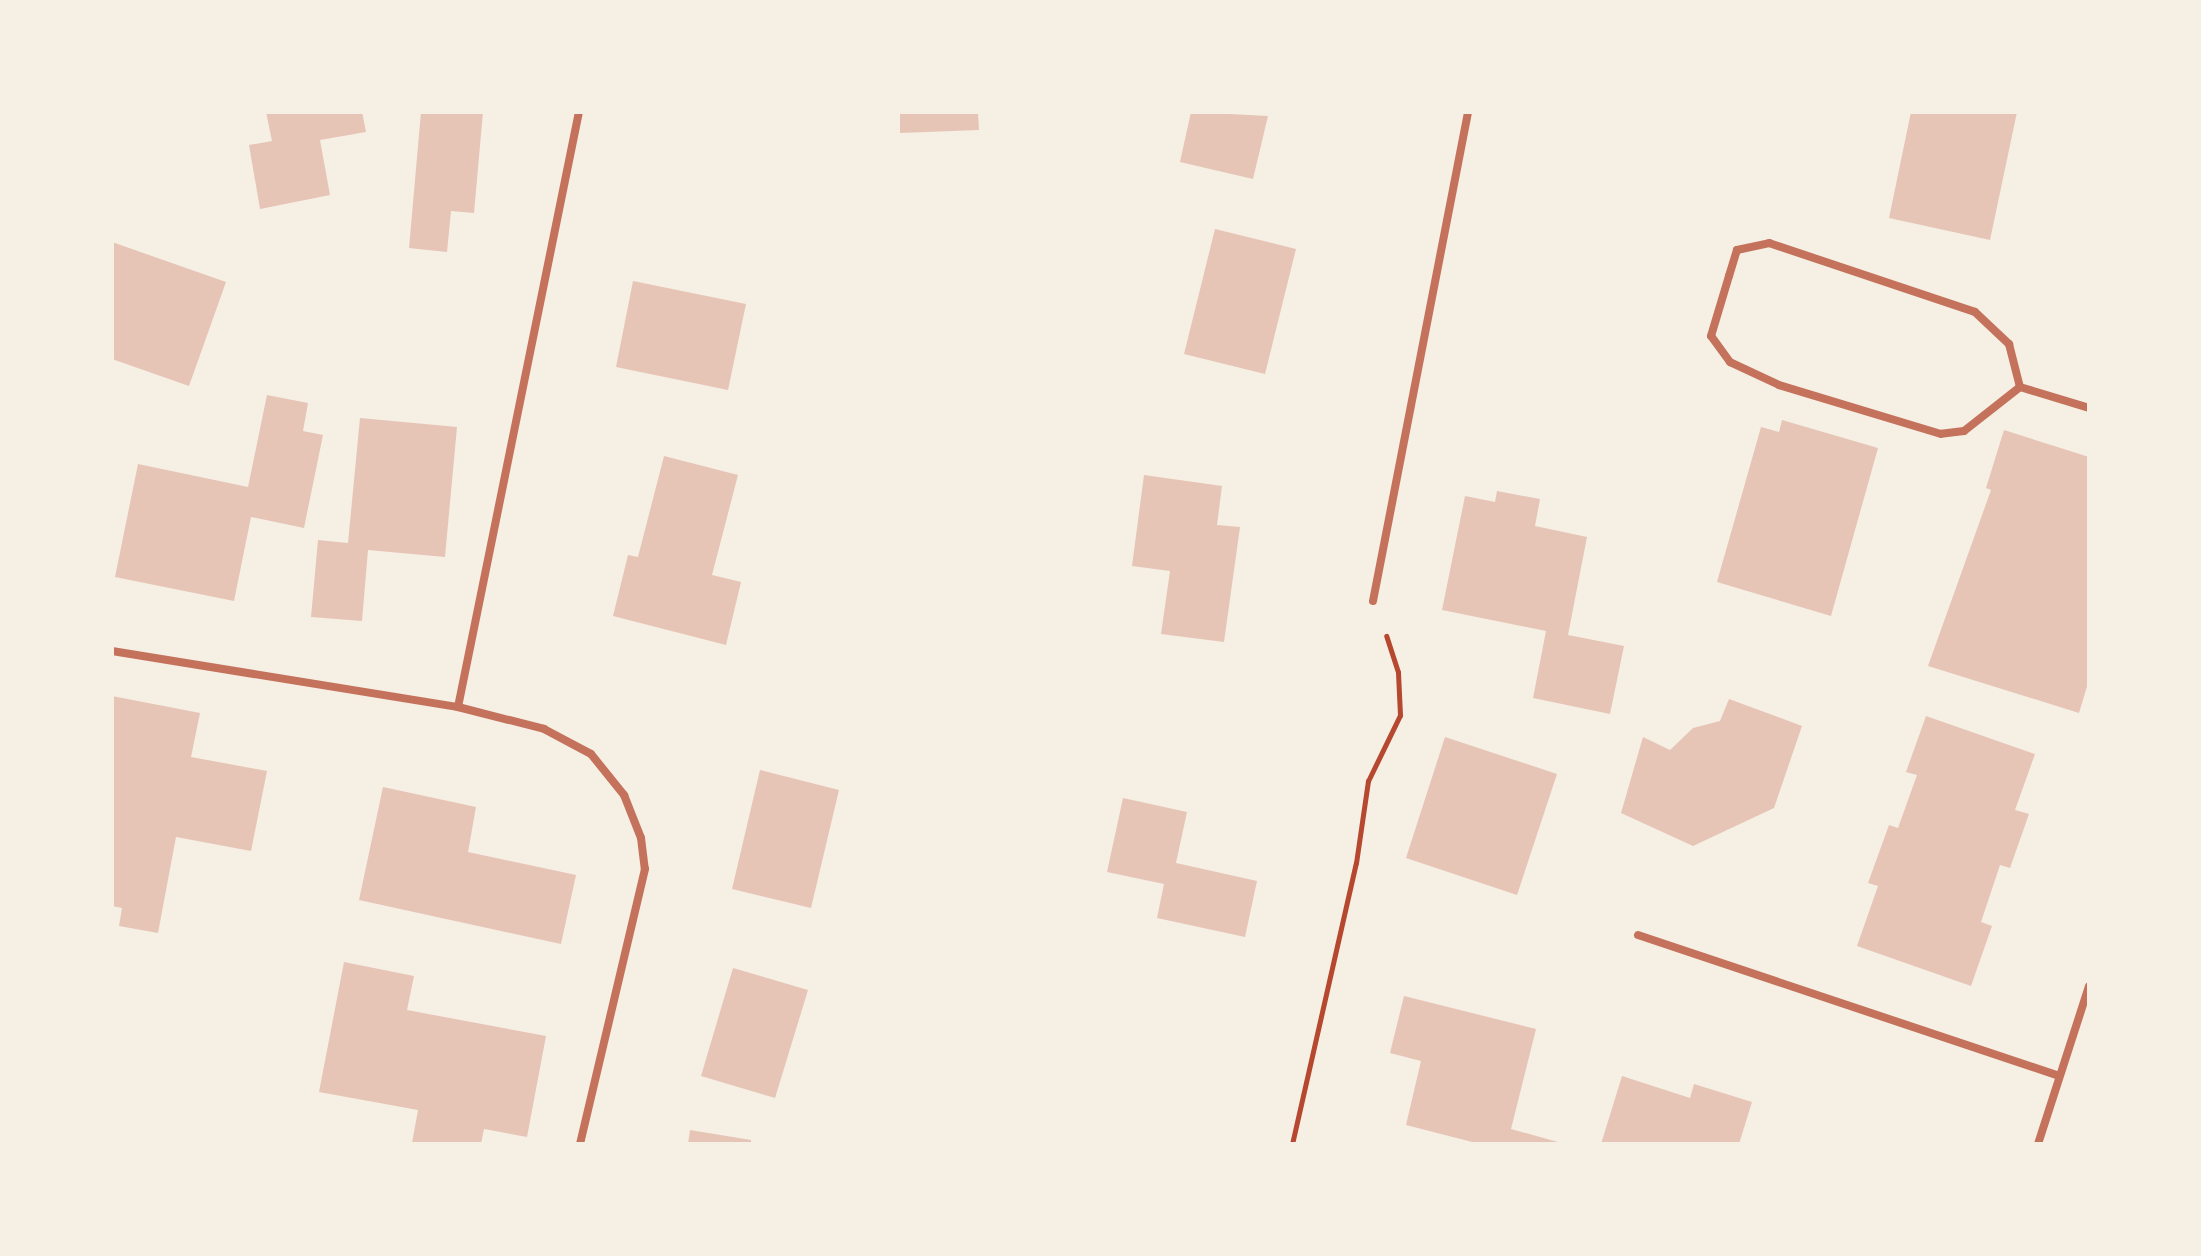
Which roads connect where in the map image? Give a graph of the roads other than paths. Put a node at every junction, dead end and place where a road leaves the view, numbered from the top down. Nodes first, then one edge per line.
1 (579, 112) edge
2 (1468, 112) edge
3 (2020, 387) junction
4 (2089, 408) edge
5 (1373, 601) road end
6 (112, 651) edge
7 (458, 707) junction
8 (1638, 935) dead end
9 (2089, 986) edge
10 (2059, 1076) junction
11 (580, 1144) edge
12 (2038, 1144) edge

1 - 7 street
2 - 5 street
3 - 3 street
3 - 4 street
6 - 7 street
7 - 11 street
8 - 10 street
9 - 10 street
10 - 12 street

